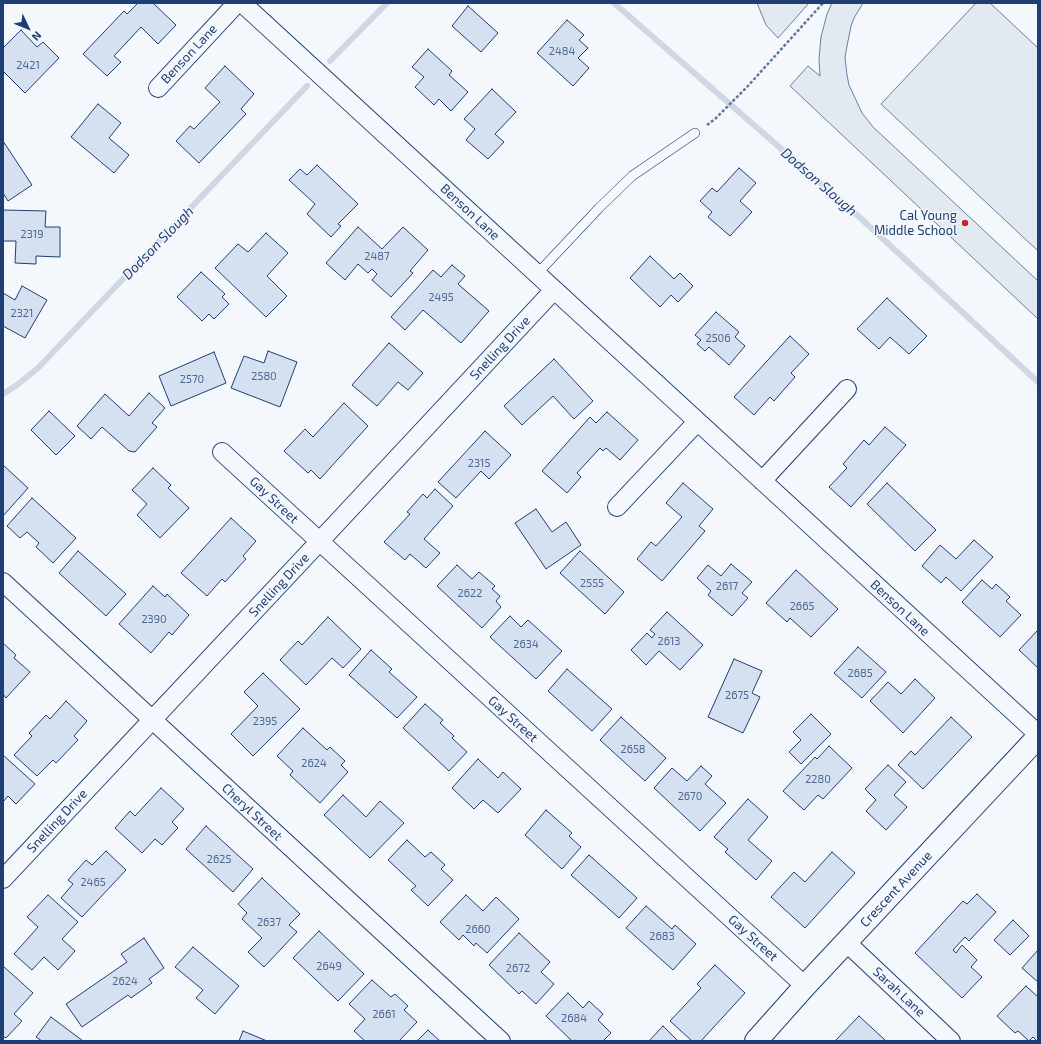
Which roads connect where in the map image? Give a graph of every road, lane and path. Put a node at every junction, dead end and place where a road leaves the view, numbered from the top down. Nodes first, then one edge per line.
1 (237, 3) edge
2 (242, 3) edge
3 (824, 3) edge
4 (158, 88) dead end
5 (715, 119) dead end
6 (695, 134) dead end
7 (537, 274) junction
8 (554, 290) junction
9 (847, 389) dead end
10 (697, 422) junction
11 (222, 452) dead end
12 (762, 481) junction
13 (617, 507) dead end
14 (319, 542) junction
15 (3, 582) edge
16 (152, 720) junction
17 (1038, 736) edge
18 (3, 879) edge
19 (846, 942) junction
20 (805, 986) junction
21 (501, 1041) edge
22 (756, 1041) edge
23 (951, 1041) edge

1 - 4 street, Benson Lane
2 - 7 street, Benson Lane
3 - 5 path
6 - 7 lane
7 - 8 street, Benson Lane
8 - 10 street, Benson Lane
8 - 14 street, Snelling Drive
9 - 12 street
10 - 12 street, Benson Lane
10 - 13 street
11 - 14 street, Gay Street
12 - 17 street, Benson Lane
14 - 16 street, Snelling Drive
14 - 20 street, Gay Street
15 - 16 street, Cheryl Street
16 - 18 street, Snelling Drive
16 - 21 street, Cheryl Street
17 - 19 street, Crescent Avenue
19 - 20 street, Crescent Avenue
19 - 23 street, Sarah Lane
20 - 22 street, Crescent Avenue

